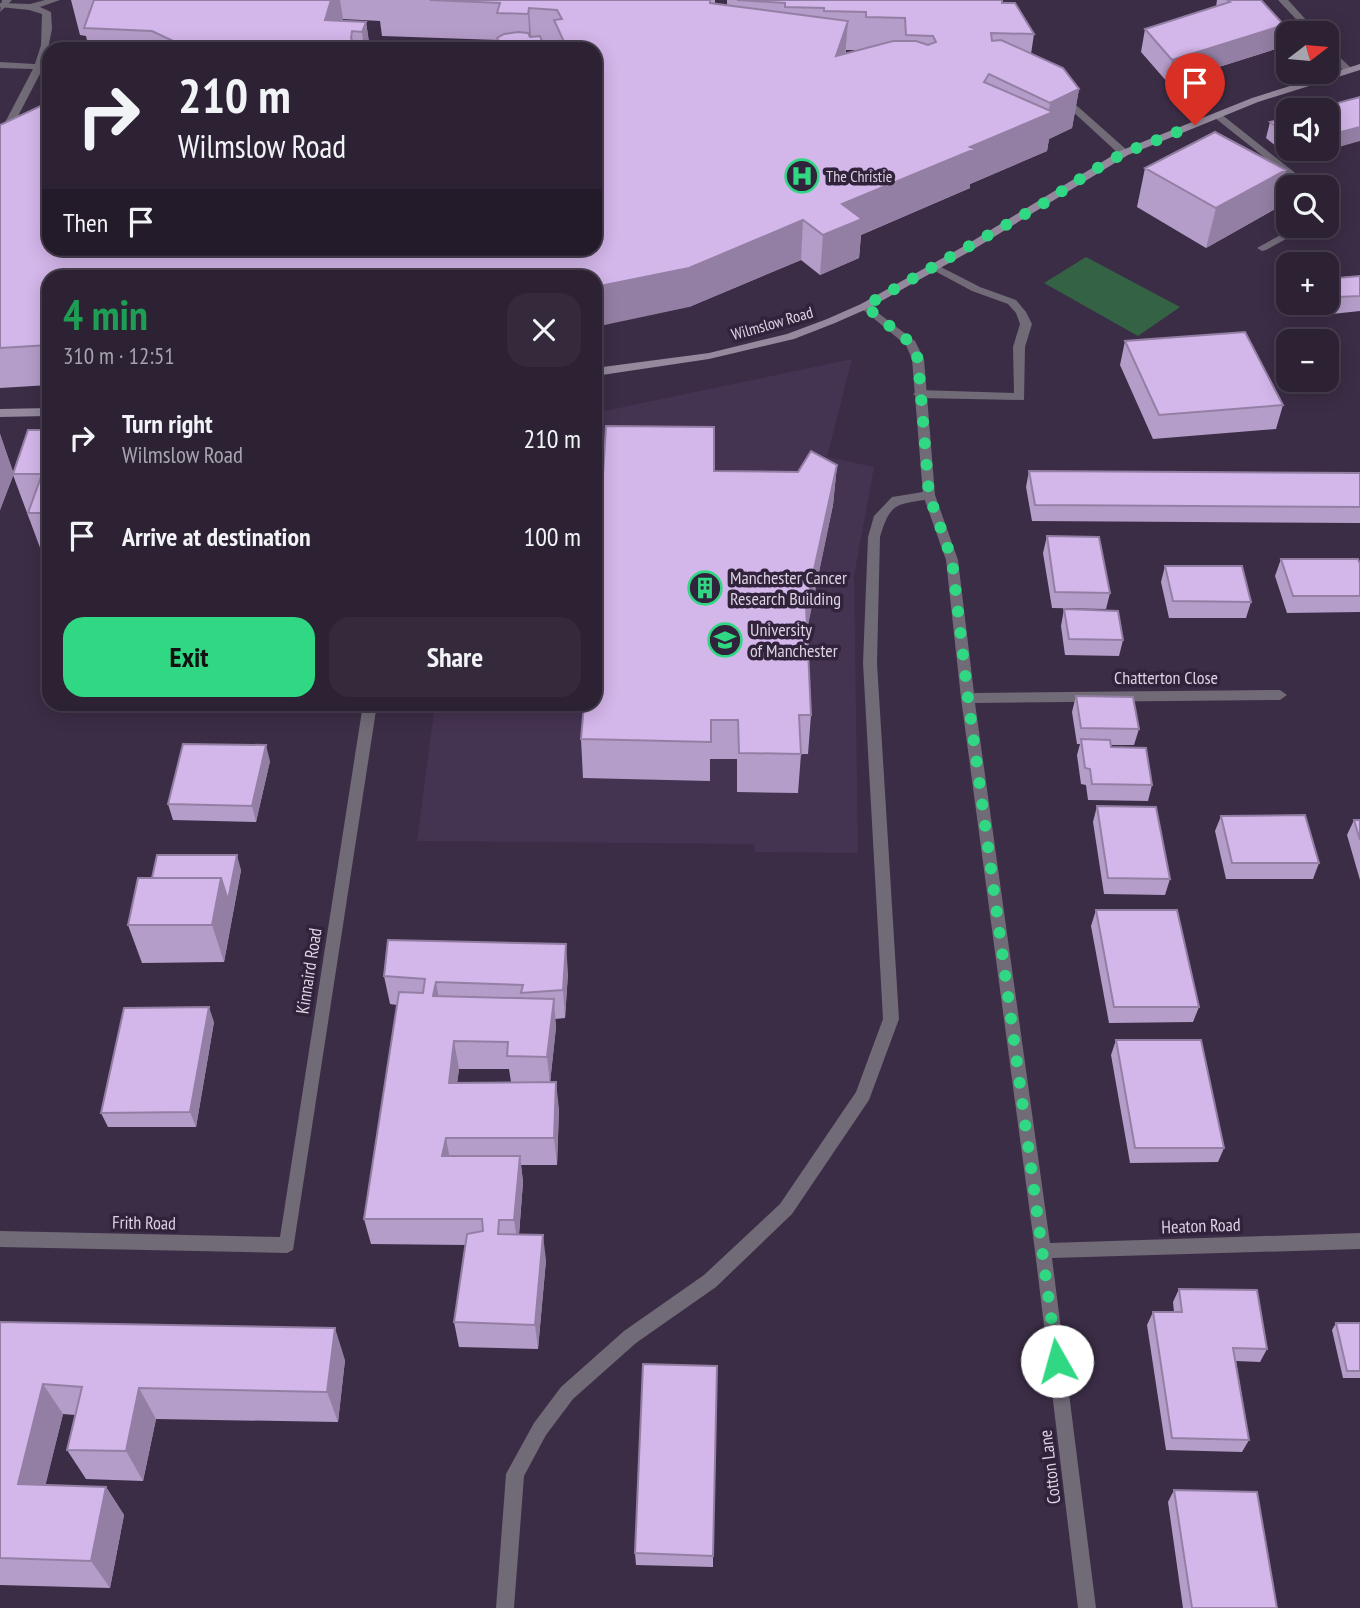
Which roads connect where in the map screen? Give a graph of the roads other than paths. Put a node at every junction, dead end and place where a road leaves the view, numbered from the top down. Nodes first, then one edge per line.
1 (55, 0) edge
2 (1283, 0) edge
3 (4, 5) edge
4 (30, 7) junction
5 (1303, 21) edge
6 (47, 42) edge
7 (1339, 61) edge
8 (0, 65) edge
9 (42, 66) edge
10 (1360, 67) edge
11 (42, 69) edge
12 (1347, 69) junction
13 (1057, 85) edge
14 (1218, 116) junction
15 (0, 141) edge
16 (1124, 153) junction
17 (1293, 175) edge
18 (1282, 238) edge
19 (1262, 248) dead end
20 (935, 267) junction
21 (865, 306) junction
22 (602, 371) edge
23 (919, 394) junction
24 (0, 412) edge
25 (42, 412) edge
26 (929, 495) junction
27 (1280, 695) dead end
28 (968, 698) junction
29 (369, 711) edge
30 (0, 1239) edge
31 (1360, 1241) edge
32 (287, 1245) joint
33 (1043, 1251) junction
34 (505, 1608) edge
35 (1087, 1608) edge

1 - 4 street
2 - 5 street
3 - 4 street
4 - 6 street
7 - 12 street
8 - 9 street
10 - 12 main road, Wilmslow Road
11 - 15 street
12 - 14 main road, Wilmslow Road
13 - 16 street
14 - 16 main road, Wilmslow Road
14 - 17 street
16 - 20 main road, Wilmslow Road
18 - 19 street
20 - 21 main road, Wilmslow Road
20 - 23 street
21 - 22 main road, Wilmslow Road
21 - 23 street, Cotton Lane
23 - 26 street, Cotton Lane
24 - 25 main road
26 - 28 street, Cotton Lane
26 - 34 street
27 - 28 street, Chatterton Close
28 - 33 street, Cotton Lane
29 - 32 street, Kinnaird Road
30 - 32 street, Frith Road
31 - 33 street, Heaton Road
33 - 35 street, Cotton Lane

